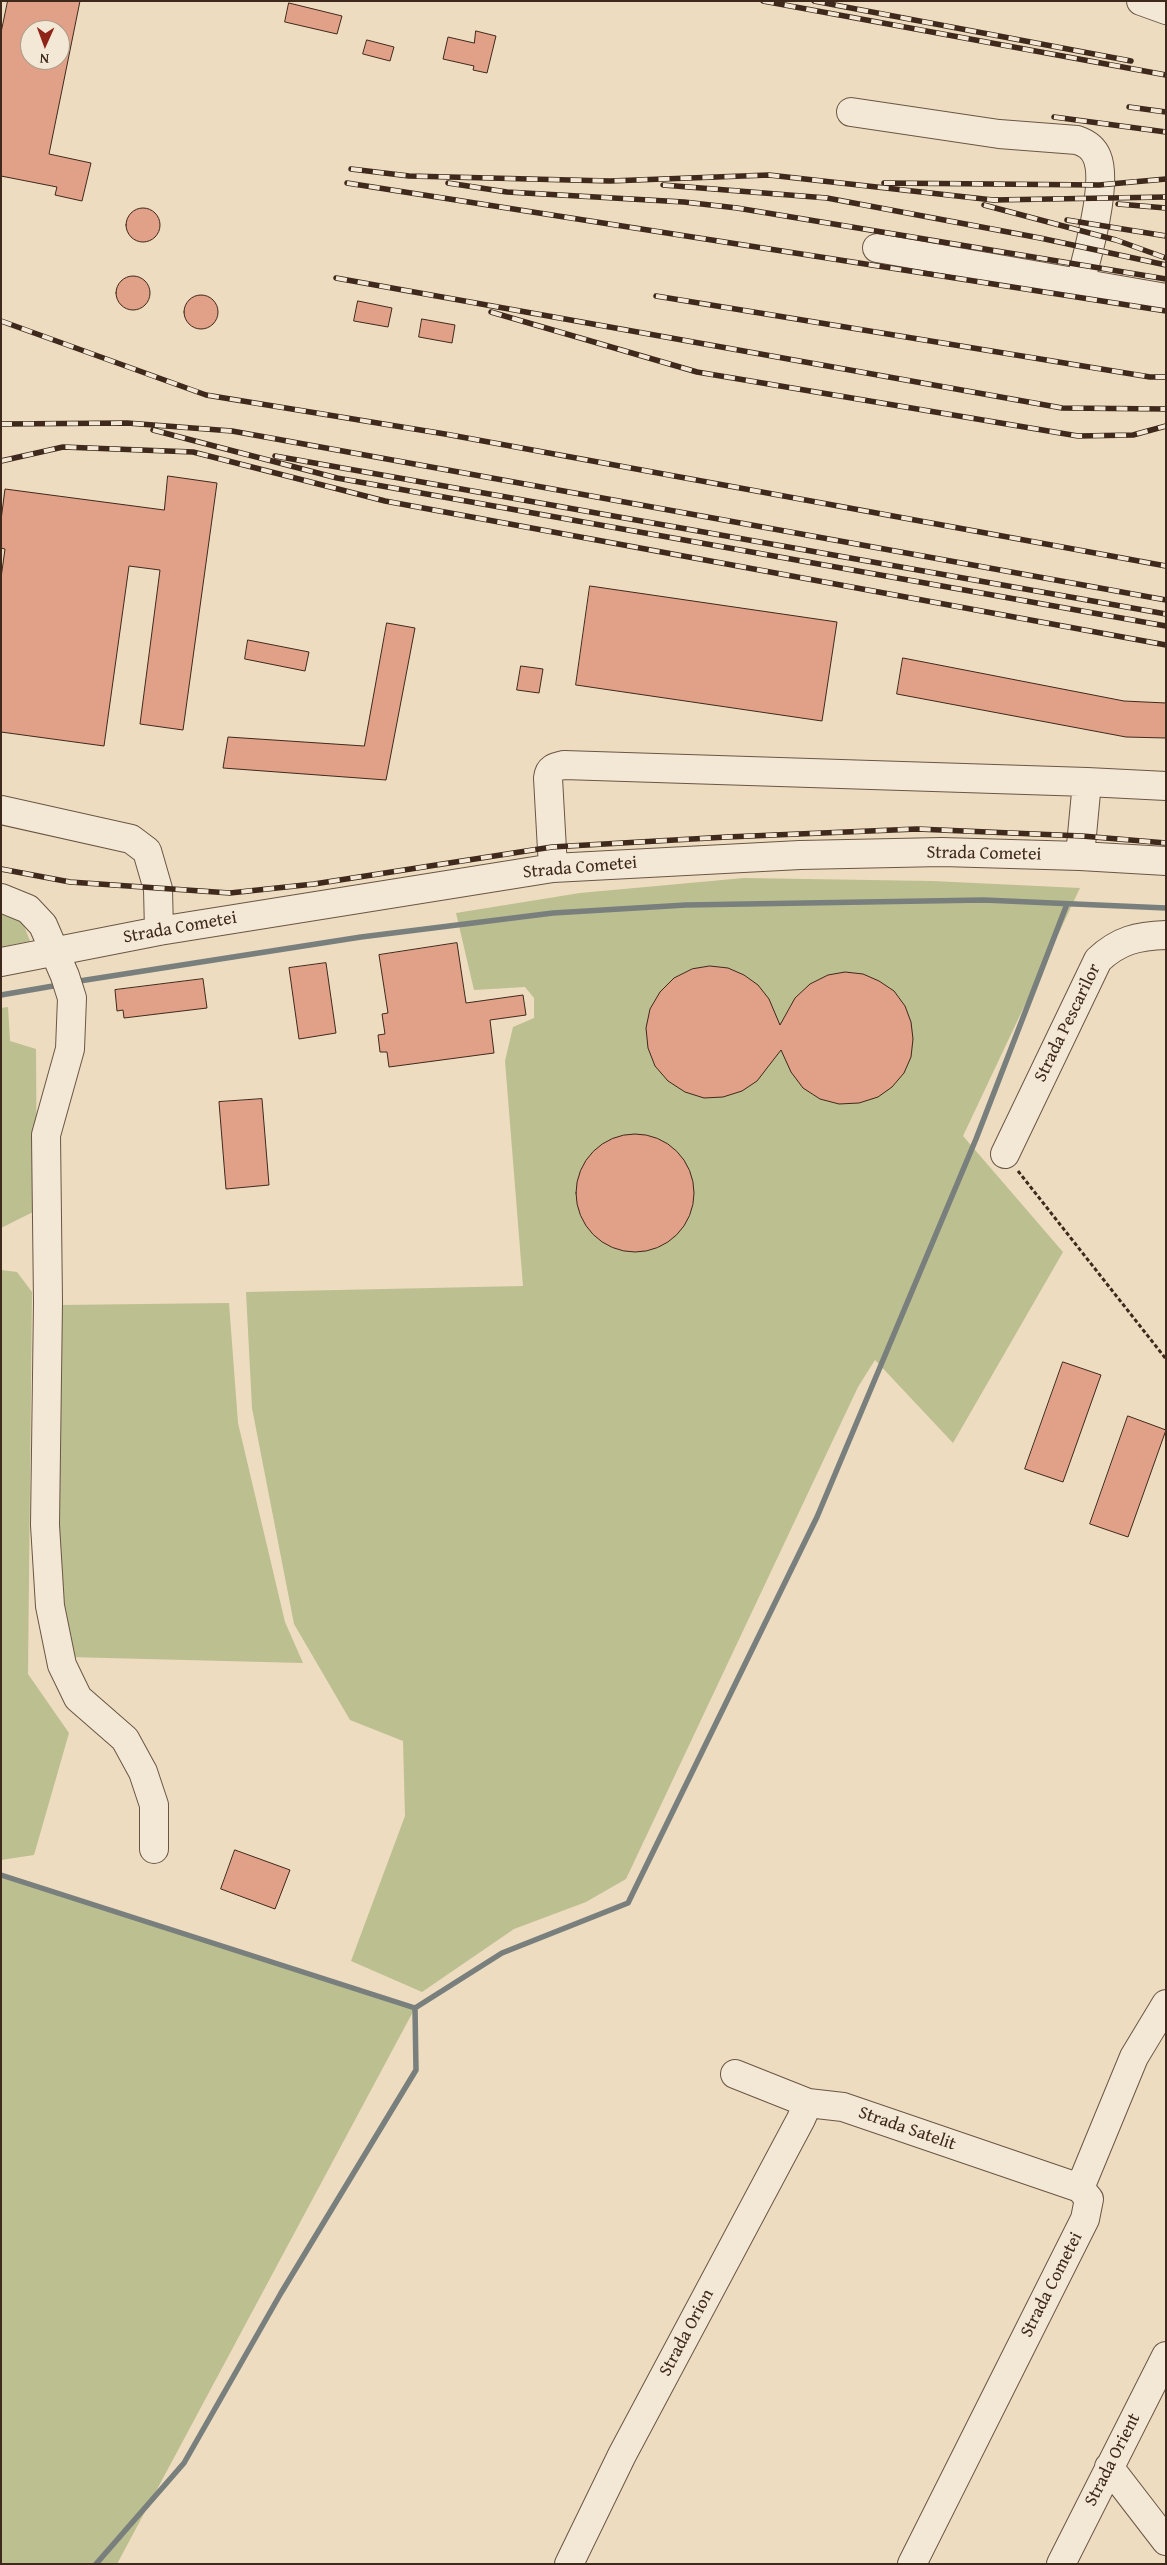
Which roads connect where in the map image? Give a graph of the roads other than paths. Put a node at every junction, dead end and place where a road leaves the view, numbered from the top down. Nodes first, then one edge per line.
1 (851, 112) dead end
2 (877, 248) dead end
3 (1080, 283) junction
4 (1166, 298) edge
5 (1087, 782) junction
6 (1166, 786) edge
7 (1, 810) edge
8 (1080, 856) junction
9 (1166, 861) edge
10 (553, 868) junction
11 (1, 898) edge
12 (159, 931) junction
13 (1166, 935) edge
14 (53, 952) junction
15 (1, 962) edge
16 (1005, 1154) road end
17 (154, 1849) dead end
18 (1166, 2004) edge
19 (735, 2074) dead end
20 (808, 2103) junction
21 (1080, 2188) junction
22 (1166, 2356) edge
23 (1109, 2467) junction
24 (1166, 2541) edge
25 (569, 2564) edge
26 (912, 2564) edge
27 (1061, 2564) edge

1 - 3 street
2 - 3 street
3 - 4 street
5 - 6 street
5 - 8 street
5 - 10 street
7 - 12 street
8 - 9 street, Strada Cometei
8 - 10 street, Strada Cometei
10 - 12 street, Strada Cometei
11 - 14 street
12 - 14 street, Strada Cometei
13 - 16 street, Strada Pescarilor
14 - 15 street, Strada Cometei
14 - 17 street
18 - 21 street
19 - 20 street, Strada Satelit
20 - 21 street, Strada Satelit
20 - 25 street, Strada Orion
21 - 26 street, Strada Cometei
22 - 23 street, Strada Orient
23 - 24 street
23 - 27 street, Strada Orient

